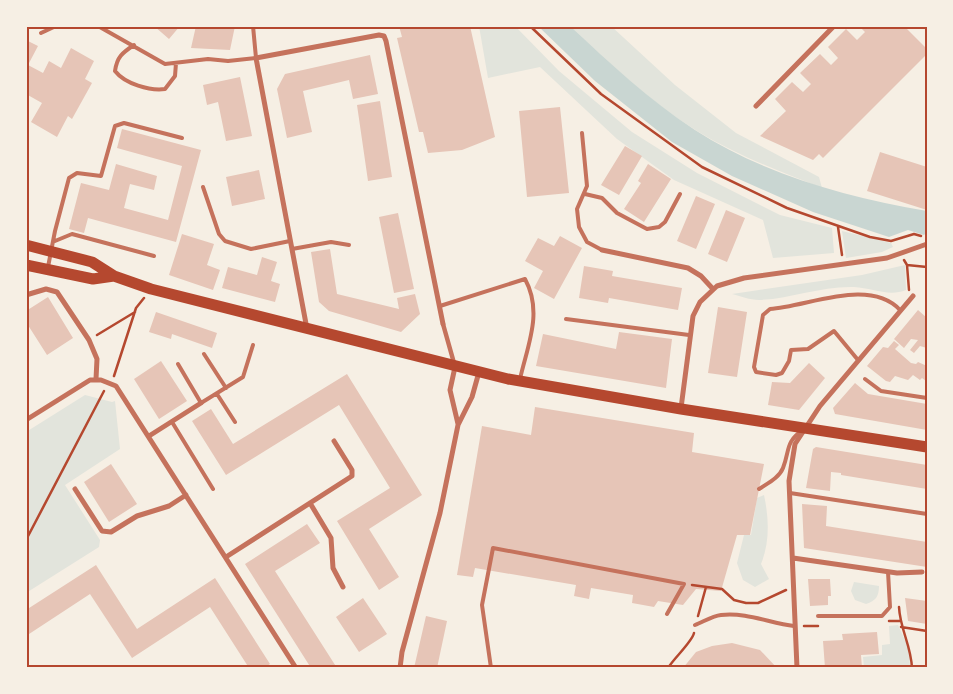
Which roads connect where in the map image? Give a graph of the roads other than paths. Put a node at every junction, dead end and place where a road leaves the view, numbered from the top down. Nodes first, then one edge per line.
1 (56, 26) edge
2 (98, 26) edge
3 (253, 26) edge
4 (834, 26) edge
5 (41, 33) dead end
6 (134, 45) junction
7 (256, 58) junction
8 (176, 63) junction
9 (756, 106) dead end
10 (582, 134) dead end
11 (182, 138) dead end
12 (203, 187) dead end
13 (585, 194) junction
14 (680, 194) dead end
15 (290, 240) junction
16 (927, 244) edge
17 (26, 245) edge
18 (349, 245) dead end
19 (54, 246) junction
20 (292, 249) junction
21 (602, 250) joint
22 (154, 256) dead end
23 (26, 264) edge
24 (48, 269) junction
25 (114, 276) junction
26 (713, 289) junction
27 (26, 295) edge
28 (913, 296) road end
29 (440, 306) junction
30 (900, 310) junction
31 (566, 319) dead end
32 (443, 324) joint
33 (308, 329) junction
34 (689, 335) junction
35 (253, 345) dead end
36 (204, 354) dead end
37 (858, 360) junction
38 (178, 364) dead end
39 (454, 367) junction
40 (479, 372) junction
41 (96, 379) junction
42 (865, 379) dead end
43 (520, 382) junction
44 (226, 388) junction
45 (217, 394) junction
46 (927, 398) edge
47 (201, 403) junction
48 (680, 409) junction
49 (26, 420) edge
50 (172, 422) junction
51 (235, 422) dead end
52 (458, 425) junction
53 (805, 429) junction
54 (150, 436) junction
55 (334, 441) dead end
56 (927, 447) edge
57 (75, 489) dead end
58 (213, 489) dead end
59 (759, 489) dead end
60 (790, 493) junction
61 (186, 494) junction
62 (310, 503) junction
63 (927, 514) edge
64 (226, 557) junction
65 (793, 558) junction
66 (888, 572) junction
67 (924, 573) edge
68 (343, 588) dead end
69 (666, 614) dead end
70 (818, 616) dead end
71 (695, 625) road end
72 (794, 626) junction
73 (296, 668) edge
74 (400, 668) edge
75 (491, 668) edge
76 (798, 668) edge

1 - 5 lane
2 - 6 lane
3 - 7 lane
4 - 9 street
6 - 8 lane
6 - 8 lane
7 - 8 lane
7 - 15 street
7 - 29 street
10 - 13 lane
11 - 19 lane
12 - 15 lane
13 - 14 lane
13 - 21 lane
15 - 20 street
16 - 26 street
17 - 19 main road
18 - 20 lane
19 - 22 lane
19 - 24 lane
19 - 25 main road
20 - 33 street
21 - 26 street
23 - 24 main road
24 - 25 main road
25 - 33 main road
26 - 34 street
27 - 41 street
28 - 30 street
29 - 32 street
29 - 43 lane
30 - 37 street
30 - 37 lane
31 - 34 lane
32 - 39 street
33 - 39 main road
34 - 48 street
35 - 44 lane
36 - 44 lane
37 - 53 street
38 - 47 lane
39 - 40 main road
39 - 52 street
40 - 43 main road
40 - 52 street
41 - 49 street
41 - 54 street
42 - 46 lane
43 - 48 main road
44 - 45 lane
45 - 47 lane
45 - 51 lane
47 - 50 street
48 - 53 main road
50 - 54 street
50 - 58 lane
52 - 74 street
53 - 56 main road
53 - 59 lane
53 - 60 street
54 - 61 street
55 - 62 street
57 - 61 street
60 - 63 lane
60 - 65 street
61 - 64 street
62 - 64 street
62 - 68 street
64 - 73 street
65 - 66 street
65 - 72 street
66 - 67 street
66 - 70 lane
69 - 75 lane
71 - 72 lane
72 - 76 street

